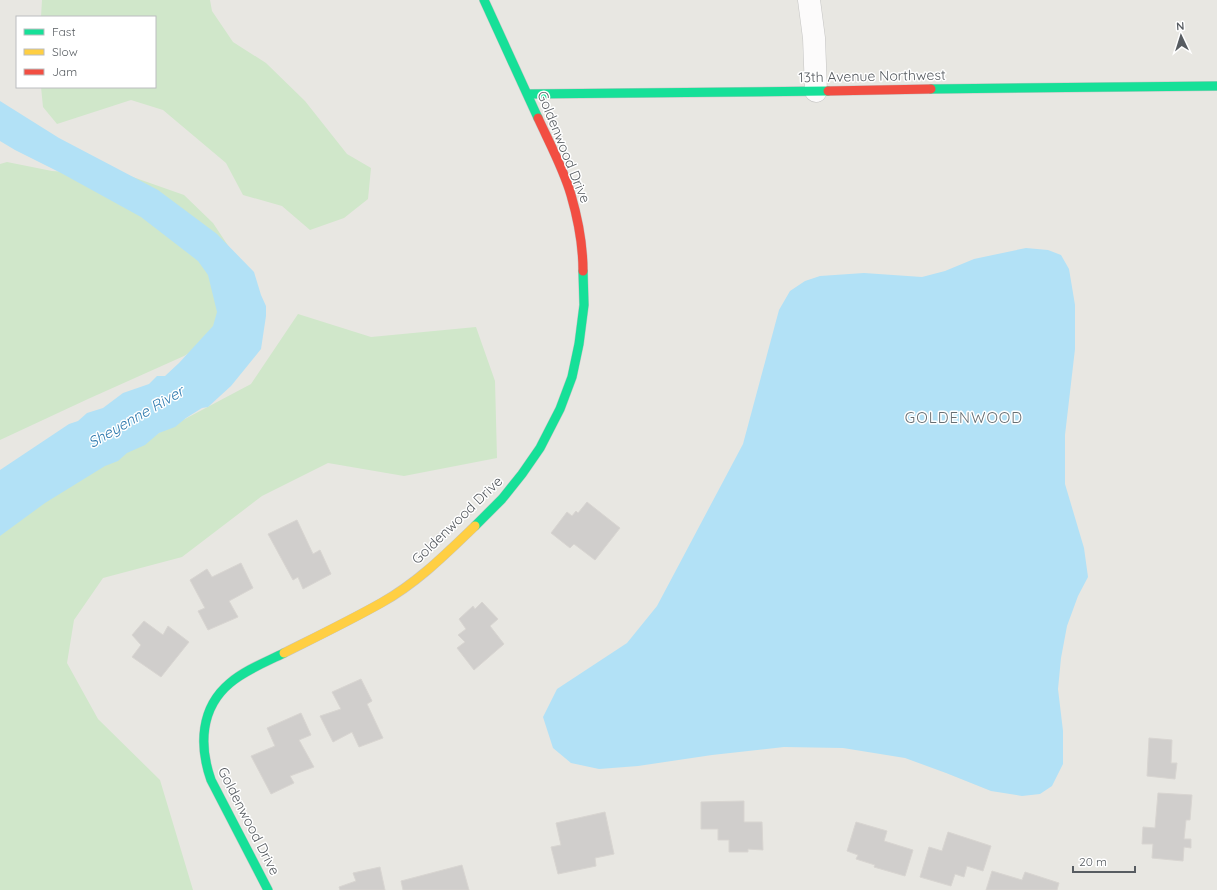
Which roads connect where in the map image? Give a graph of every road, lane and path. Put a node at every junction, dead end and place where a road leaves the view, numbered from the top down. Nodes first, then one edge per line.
1 (484, 0) edge
2 (809, 0) edge
3 (1217, 86) edge
4 (816, 91) junction
5 (528, 94) junction
6 (268, 890) edge

1 - 5 street, Goldenwood Drive
2 - 4 street
3 - 4 street, 13th Avenue Northwest
4 - 5 street, 13th Avenue Northwest
5 - 6 street, Goldenwood Drive

